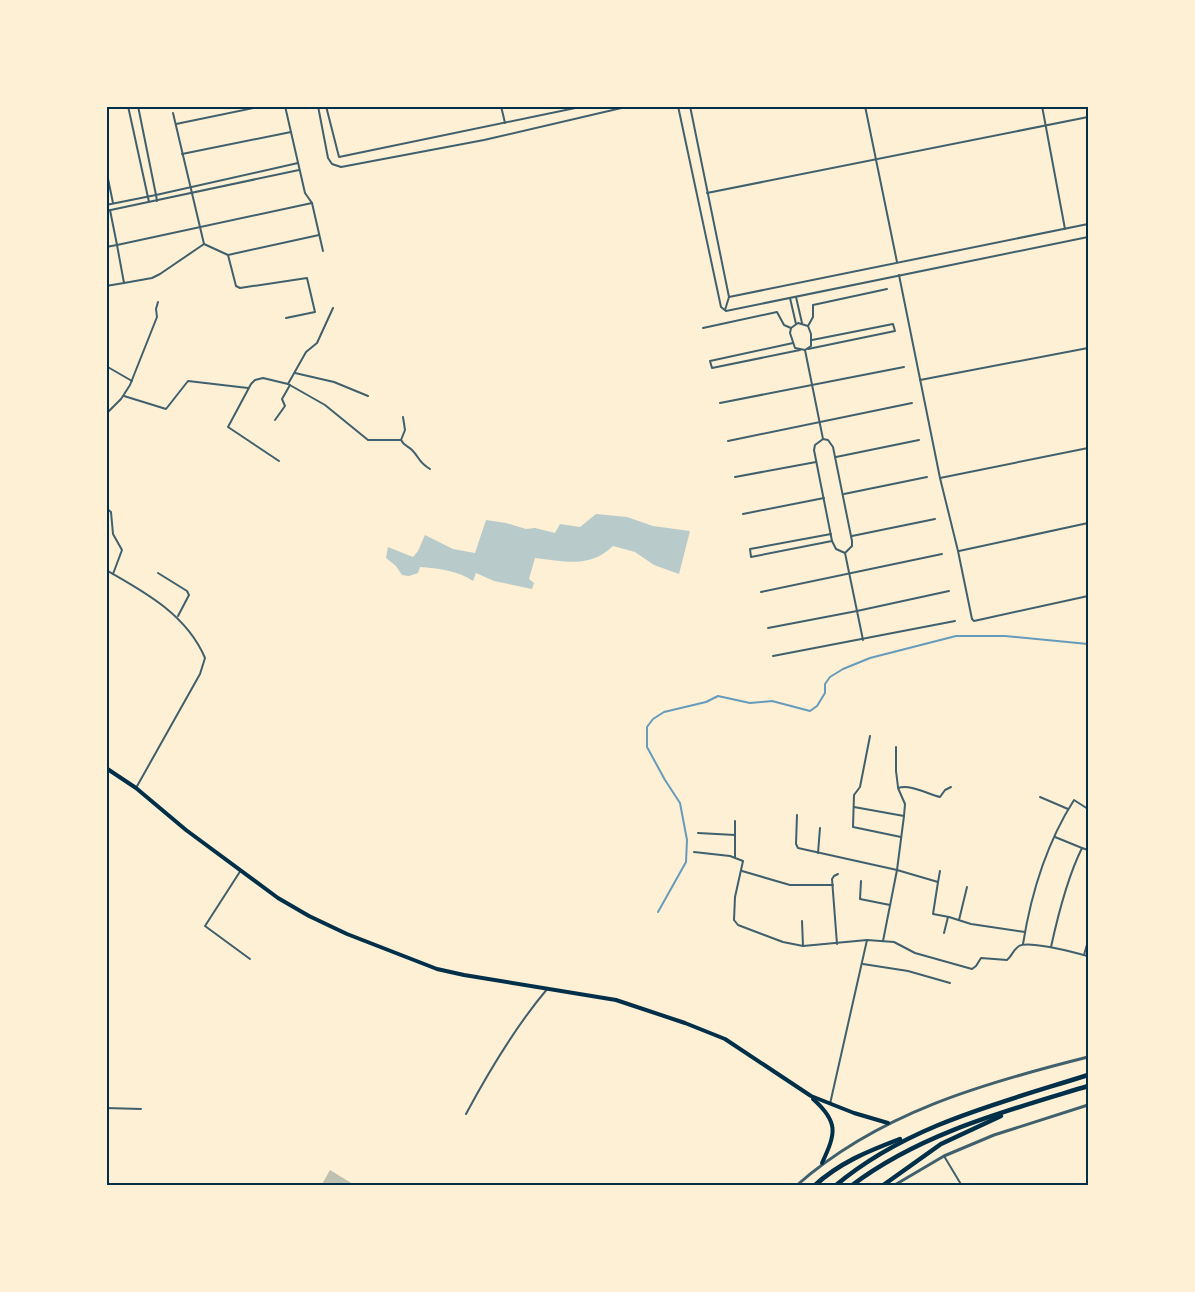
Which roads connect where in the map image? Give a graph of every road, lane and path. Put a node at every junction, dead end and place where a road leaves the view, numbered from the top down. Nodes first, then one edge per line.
1 (128, 106) edge
2 (138, 106) edge
3 (263, 106) edge
4 (285, 106) edge
5 (318, 106) edge
6 (326, 106) edge
7 (501, 106) edge
8 (585, 106) edge
9 (630, 106) edge
10 (678, 106) edge
11 (690, 106) edge
12 (865, 106) edge
13 (1042, 106) edge
14 (173, 113) dead end
15 (1089, 117) edge
16 (505, 123) junction
17 (176, 124) junction
18 (1046, 126) junction
19 (291, 132) junction
20 (182, 154) junction
21 (338, 157) junction
22 (876, 160) junction
23 (298, 163) junction
24 (335, 165) junction
25 (106, 169) edge
26 (299, 170) junction
27 (190, 187) junction
28 (707, 193) junction
29 (192, 194) junction
30 (156, 195) junction
31 (148, 197) junction
32 (157, 201) junction
33 (149, 202) junction
34 (113, 203) junction
35 (312, 203) junction
36 (106, 205) edge
37 (108, 211) edge
38 (1089, 224) edge
39 (200, 228) junction
40 (1065, 229) junction
41 (319, 235) junction
42 (1089, 237) edge
43 (204, 244) junction
44 (117, 245) junction
45 (106, 247) edge
46 (323, 251) dead end
47 (228, 255) junction
48 (897, 263) junction
49 (899, 275) junction
50 (124, 283) junction
51 (106, 286) edge
52 (887, 289) dead end
53 (729, 297) junction
54 (796, 297) junction
55 (790, 298) junction
56 (158, 302) dead end
57 (333, 308) dead end
58 (725, 310) junction
59 (286, 318) dead end
60 (802, 323) junction
61 (796, 324) junction
62 (808, 326) junction
63 (703, 328) dead end
64 (791, 328) junction
65 (812, 340) junction
66 (793, 344) junction
67 (1089, 348) edge
68 (800, 350) junction
69 (807, 350) junction
70 (106, 366) edge
71 (904, 367) dead end
72 (295, 374) junction
73 (920, 380) junction
74 (132, 381) junction
75 (289, 385) junction
76 (812, 385) junction
77 (248, 388) junction
78 (124, 396) junction
79 (368, 396) dead end
80 (912, 403) dead end
81 (720, 404) dead end
82 (106, 414) edge
83 (403, 417) dead end
84 (275, 420) dead end
85 (819, 422) junction
86 (823, 439) junction
87 (401, 440) junction
88 (919, 440) dead end
89 (728, 441) dead end
90 (1089, 448) edge
91 (836, 457) junction
92 (279, 461) dead end
93 (816, 462) junction
94 (430, 469) dead end
95 (735, 477) dead end
96 (927, 477) dead end
97 (940, 478) junction
98 (843, 494) junction
99 (824, 498) junction
100 (106, 508) edge
101 (743, 514) dead end
102 (934, 519) dead end
103 (1089, 523) edge
104 (831, 534) junction
105 (852, 536) junction
106 (832, 541) junction
107 (958, 551) junction
108 (845, 553) junction
109 (942, 554) dead end
110 (106, 570) edge
111 (158, 573) dead end
112 (113, 574) junction
113 (850, 574) junction
114 (949, 591) dead end
115 (760, 592) dead end
116 (1089, 596) edge
117 (857, 611) junction
118 (178, 616) junction
119 (955, 621) dead end
120 (768, 628) dead end
121 (863, 640) junction
122 (773, 656) dead end
123 (870, 736) dead end
124 (896, 747) dead end
125 (106, 768) edge
126 (898, 787) junction
127 (951, 787) dead end
128 (136, 788) junction
129 (1040, 797) dead end
130 (1069, 797) dead end
131 (1074, 800) junction
132 (854, 807) junction
133 (1089, 808) edge
134 (1068, 809) junction
135 (797, 815) dead end
136 (904, 816) junction
137 (735, 821) dead end
138 (820, 828) dead end
139 (698, 832) dead end
140 (735, 835) junction
141 (901, 837) junction
142 (1055, 837) junction
143 (1082, 848) junction
144 (1089, 850) edge
145 (694, 852) dead end
146 (818, 853) junction
147 (735, 857) junction
148 (241, 870) junction
149 (897, 870) junction
150 (742, 871) junction
151 (940, 871) dead end
152 (838, 874) dead end
153 (861, 881) dead end
154 (938, 882) junction
155 (833, 885) junction
156 (967, 886) dead end
157 (890, 905) junction
158 (948, 917) junction
159 (959, 920) junction
160 (802, 921) dead end
161 (1025, 932) junction
162 (944, 933) dead end
163 (867, 940) junction
164 (883, 941) junction
165 (1089, 941) edge
166 (837, 944) junction
167 (1023, 944) junction
168 (803, 946) junction
169 (1051, 947) junction
170 (1083, 955) junction
171 (1089, 956) edge
172 (250, 958) dead end
173 (863, 964) junction
174 (950, 983) dead end
175 (548, 988) junction
176 (1089, 1057) edge
177 (1089, 1075) edge
178 (1089, 1086) edge
179 (811, 1096) junction
180 (830, 1104) junction
181 (1029, 1104) junction
182 (1089, 1105) edge
183 (106, 1108) edge
184 (141, 1109) dead end
185 (466, 1114) dead end
186 (888, 1123) junction
187 (914, 1135) junction
188 (944, 1156) junction
189 (822, 1163) junction
190 (796, 1185) edge
191 (813, 1185) edge
192 (835, 1185) edge
193 (852, 1185) edge
194 (882, 1185) edge
195 (893, 1185) edge
196 (962, 1185) edge

1 - 31 street
2 - 30 street
3 - 17 street
4 - 19 street
5 - 24 street
6 - 21 street
7 - 16 street
8 - 16 street
9 - 24 street
10 - 58 street
11 - 28 street
12 - 22 street
13 - 18 street
14 - 17 street
15 - 18 street
16 - 21 street
17 - 20 street
18 - 22 street
18 - 40 street
19 - 20 street
19 - 23 street
20 - 27 street
21 - 24 street
22 - 28 street
22 - 48 street
23 - 26 street
23 - 27 street
25 - 34 street
26 - 29 street
26 - 35 street
27 - 29 street
27 - 30 street
28 - 53 street
29 - 32 street
29 - 39 street
30 - 31 street
30 - 32 street
31 - 33 street
31 - 34 street
32 - 33 street
33 - 37 street
34 - 36 street
35 - 39 street
35 - 41 street
37 - 44 street
38 - 40 street
39 - 43 street
39 - 44 street
40 - 48 street
41 - 46 street
41 - 47 street
42 - 49 street
43 - 47 street
43 - 50 street
44 - 45 street
44 - 50 street
47 - 59 street
48 - 53 street
49 - 54 street
49 - 73 street
50 - 51 street
52 - 62 street
53 - 58 street
54 - 55 street
54 - 60 street
55 - 58 street
55 - 61 street
56 - 74 street
57 - 72 street
60 - 61 street
60 - 62 street
61 - 64 street
62 - 65 street
63 - 64 street
64 - 66 street
65 - 69 street
65 - 69 street
66 - 68 street
66 - 68 street
67 - 73 street
68 - 69 street
69 - 76 street
70 - 74 street
71 - 76 street
72 - 75 street
72 - 79 street
73 - 97 street
74 - 78 street
75 - 77 street
75 - 84 street
75 - 87 street
76 - 81 street
76 - 85 street
77 - 78 street
77 - 92 street
78 - 82 street
80 - 85 street
83 - 87 street
85 - 86 street
85 - 89 street
86 - 91 street
86 - 93 street
87 - 94 street
88 - 91 street
90 - 97 street
91 - 98 street
93 - 95 street
93 - 99 street
96 - 98 street
97 - 107 street
98 - 105 street
99 - 101 street
99 - 104 street
100 - 112 street
102 - 105 street
103 - 107 street
104 - 106 street
104 - 106 street
105 - 108 street
106 - 108 street
107 - 116 street
108 - 113 street
109 - 113 street
110 - 112 street
111 - 118 street
112 - 118 street
113 - 115 street
113 - 117 street
114 - 117 street
117 - 120 street
117 - 121 street
118 - 128 street
119 - 121 street
121 - 122 street
123 - 132 street
124 - 126 street
125 - 128 main road
126 - 127 street
126 - 136 street
128 - 148 main road
129 - 134 street
130 - 131 street
131 - 133 street
131 - 134 street
132 - 136 street
132 - 141 street
134 - 142 street
135 - 146 street
136 - 141 street
137 - 140 street
138 - 146 street
139 - 140 street
140 - 147 street
141 - 149 street
142 - 143 street
142 - 161 street
143 - 144 street
143 - 169 street
145 - 147 street
146 - 149 street
147 - 150 street
148 - 172 street
148 - 175 main road
149 - 154 street
149 - 157 street
150 - 155 street
150 - 168 street
151 - 154 street
152 - 155 street
153 - 157 street
154 - 158 street
155 - 166 street
156 - 159 street
157 - 164 street
158 - 159 street
158 - 162 street
159 - 161 street
160 - 168 street
161 - 167 street
163 - 164 street
163 - 166 street
163 - 173 street
164 - 167 street
165 - 170 street
166 - 168 street
167 - 169 street
169 - 170 street
170 - 171 street
173 - 174 street
173 - 180 street
175 - 179 main road
175 - 185 street
176 - 186 street
177 - 187 highway
178 - 181 highway
179 - 180 main road
179 - 189 main road
180 - 186 main road
181 - 193 highway
181 - 194 highway
182 - 188 street
183 - 184 street
186 - 189 street
187 - 191 highway
187 - 192 highway
188 - 195 street
188 - 196 street
189 - 190 street

